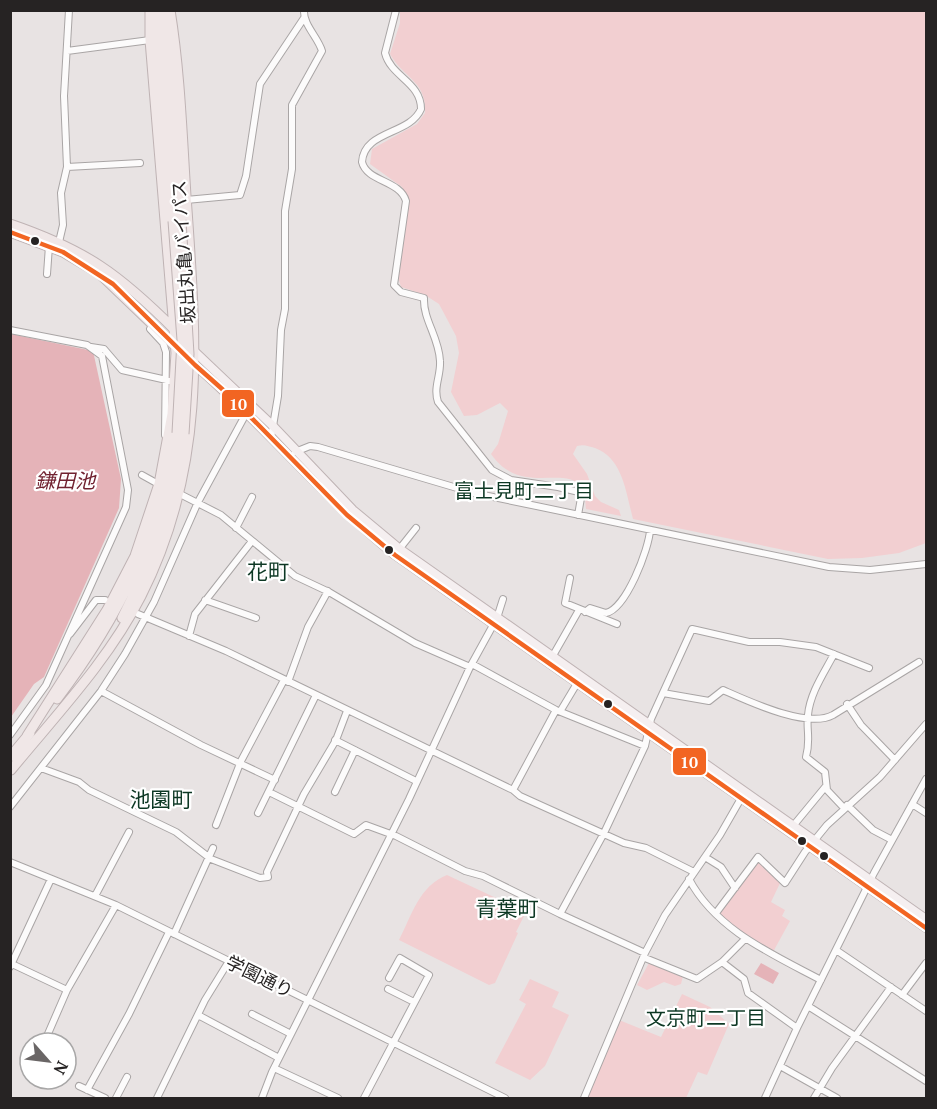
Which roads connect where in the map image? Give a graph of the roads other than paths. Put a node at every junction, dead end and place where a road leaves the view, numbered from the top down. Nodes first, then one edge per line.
1 (69, 10) edge
2 (150, 10) edge
3 (156, 10) edge
4 (164, 10) edge
5 (170, 10) edge
6 (396, 10) edge
7 (304, 14) edge
8 (150, 40) junction
9 (67, 51) junction
10 (140, 163) dead end
11 (68, 167) junction
12 (186, 200) junction
13 (177, 221) junction
14 (10, 224) edge
15 (10, 232) edge
16 (59, 242) junction
17 (49, 246) junction
18 (46, 274) dead end
19 (152, 308) junction
20 (172, 308) junction
21 (157, 319) junction
22 (174, 329) junction
23 (10, 330) edge
24 (175, 346) junction
25 (90, 347) junction
26 (194, 351) junction
27 (195, 365) junction
28 (209, 378) junction
29 (170, 381) junction
30 (193, 389) junction
31 (249, 410) junction
32 (273, 426) junction
33 (180, 433) junction
34 (271, 438) junction
35 (165, 439) dead end
36 (293, 454) junction
37 (142, 475) dead end
38 (160, 485) junction
39 (178, 494) junction
40 (252, 497) dead end
41 (198, 502) junction
42 (578, 515) junction
43 (236, 528) junction
44 (416, 528) dead end
45 (650, 530) junction
46 (252, 541) junction
47 (397, 552) junction
48 (927, 564) edge
49 (570, 578) dead end
50 (328, 591) junction
51 (504, 599) dead end
52 (105, 600) dead end
53 (205, 600) junction
54 (582, 611) junction
55 (138, 614) dead end
56 (146, 618) junction
57 (256, 618) dead end
58 (495, 621) junction
59 (617, 624) dead end
60 (69, 634) junction
61 (189, 636) junction
62 (834, 654) junction
63 (550, 660) junction
64 (919, 662) dead end
65 (471, 666) junction
66 (869, 668) dead end
67 (579, 680) junction
68 (286, 681) junction
69 (102, 691) junction
70 (663, 693) junction
71 (316, 695) junction
72 (847, 704) junction
73 (559, 710) junction
74 (347, 711) junction
75 (807, 718) junction
76 (927, 724) edge
77 (649, 730) junction
78 (10, 735) edge
79 (27, 736) junction
80 (335, 740) junction
81 (645, 746) junction
82 (355, 750) junction
83 (429, 751) junction
84 (10, 757) edge
85 (895, 760) junction
86 (241, 763) junction
87 (41, 768) junction
88 (10, 770) edge
89 (927, 779) edge
90 (275, 780) junction
91 (416, 782) junction
92 (826, 786) junction
93 (513, 790) junction
94 (269, 792) junction
95 (335, 792) dead end
96 (743, 795) junction
97 (912, 804) junction
98 (10, 807) edge
99 (299, 807) junction
100 (845, 807) junction
101 (258, 813) dead end
102 (927, 813) edge
103 (216, 825) dead end
104 (793, 826) junction
105 (129, 832) dead end
106 (604, 833) junction
107 (391, 834) junction
108 (892, 840) junction
109 (812, 843) junction
110 (213, 848) dead end
111 (208, 857) junction
112 (705, 857) junction
113 (10, 862) edge
114 (694, 872) junction
115 (51, 879) junction
116 (689, 879) junction
117 (871, 881) junction
118 (735, 888) junction
119 (95, 896) junction
120 (116, 906) junction
121 (716, 913) junction
122 (560, 914) junction
123 (927, 919) edge
124 (927, 928) edge
125 (171, 933) junction
126 (745, 939) junction
127 (836, 950) junction
128 (645, 955) junction
129 (229, 961) junction
130 (722, 962) junction
131 (927, 963) edge
132 (11, 965) edge
133 (389, 978) dead end
134 (821, 980) junction
135 (891, 987) junction
136 (388, 989) dead end
137 (66, 990) junction
138 (902, 994) junction
139 (309, 1001) junction
140 (414, 1002) junction
141 (808, 1006) junction
142 (927, 1011) edge
143 (252, 1014) dead end
144 (198, 1016) junction
145 (797, 1028) junction
146 (49, 1031) edge
147 (291, 1034) junction
148 (856, 1036) junction
149 (393, 1042) junction
150 (279, 1058) junction
151 (780, 1066) junction
152 (274, 1068) junction
153 (127, 1077) dead end
154 (927, 1081) edge
155 (79, 1086) dead end
156 (819, 1089) junction
157 (87, 1090) junction
158 (500, 1097) edge
159 (105, 1098) edge
160 (116, 1098) edge
161 (157, 1098) edge
162 (262, 1098) edge
163 (338, 1098) edge
164 (364, 1098) edge
165 (584, 1098) edge
166 (765, 1098) edge
167 (814, 1098) edge
168 (837, 1098) edge

1 - 9 street
2 - 8 highway
3 - 13 highway, 坂出丸亀バイパス
4 - 13 highway, 坂出丸亀バイパス
5 - 12 highway
6 - 42 street
7 - 12 street
7 - 32 street
8 - 9 street
8 - 20 highway
9 - 11 street
10 - 11 street
11 - 16 street
12 - 26 highway
13 - 33 highway, 坂出丸亀バイパス, bridge
14 - 16 highway
15 - 17 highway
16 - 19 highway
17 - 18 street
17 - 21 highway
19 - 20 highway
19 - 21 highway
20 - 22 highway
21 - 22 highway
21 - 24 highway
21 - 29 street
22 - 24 highway
22 - 26 highway
23 - 25 street
24 - 27 highway
24 - 29 highway
25 - 29 street
25 - 60 street
26 - 27 highway
26 - 31 main road
27 - 28 main road
27 - 30 highway
28 - 30 main road
28 - 31 main road
29 - 35 street
29 - 38 highway
30 - 39 highway
31 - 32 main road
31 - 34 main road
31 - 41 street
32 - 34 street
32 - 36 main road
33 - 79 highway, 坂出丸亀バイパス
33 - 88 highway, 坂出丸亀バイパス
34 - 36 main road
36 - 42 street
36 - 47 main road
37 - 38 street
38 - 79 highway
39 - 41 street
39 - 88 highway
40 - 43 street
41 - 43 street
41 - 56 street
42 - 45 street
43 - 46 street
44 - 47 street
45 - 48 street
45 - 54 street
46 - 50 street
46 - 53 street
47 - 58 main road
49 - 54 street
50 - 65 street
50 - 68 street
51 - 58 street
52 - 60 street
53 - 57 street
53 - 61 street
54 - 59 street
54 - 63 street
55 - 56 street
56 - 61 street
56 - 69 street
58 - 63 main road
58 - 65 street
60 - 78 street
61 - 68 street
62 - 66 street
62 - 70 street
62 - 75 street
63 - 67 main road
64 - 72 street
65 - 73 street
65 - 83 street
67 - 73 street
67 - 77 main road
68 - 71 street
68 - 86 street
69 - 86 street
69 - 87 street
70 - 75 street
70 - 77 street
71 - 74 street
71 - 90 street
72 - 75 street
72 - 85 street
73 - 81 street
73 - 93 street
74 - 80 street
74 - 83 street
75 - 92 street
76 - 85 street
77 - 81 street
77 - 96 main road
79 - 84 highway, 坂出丸亀バイパス
80 - 82 street
80 - 99 street
81 - 106 street
82 - 91 street
82 - 95 street
83 - 91 street
83 - 93 street
85 - 100 street
86 - 90 street
86 - 103 street
87 - 98 street
87 - 111 street
89 - 97 street
90 - 94 street
91 - 107 street
92 - 100 street
92 - 104 street
93 - 106 street
94 - 99 street
94 - 101 street
96 - 104 main road
96 - 109 main road
96 - 112 street
97 - 102 street
97 - 108 street
99 - 107 street
99 - 111 street
100 - 108 street
100 - 109 street
104 - 109 main road
105 - 119 street
106 - 114 street
106 - 122 street
107 - 122 street
107 - 139 street
108 - 117 street
109 - 117 main road
109 - 118 street
110 - 111 street
111 - 125 street
112 - 114 street
112 - 118 street
113 - 115 street, 学園通り
114 - 116 street
115 - 119 street, 学園通り
115 - 132 street
116 - 121 street
116 - 128 street
117 - 123 main road
117 - 124 main road
117 - 127 street
118 - 121 street
119 - 120 street, 学園通り
120 - 125 street, 学園通り
120 - 137 street
121 - 126 street
122 - 128 street
125 - 129 street, 学園通り
125 - 157 street
126 - 130 street
126 - 134 street
127 - 134 street
127 - 135 street
128 - 130 street
128 - 165 street
129 - 139 street, 学園通り
129 - 144 street
130 - 145 street
131 - 138 street
132 - 137 street
133 - 140 street
134 - 141 street
135 - 138 street
135 - 148 street
136 - 140 street
137 - 146 street
138 - 142 street
139 - 147 street
139 - 149 street, 学園通り
140 - 149 street
141 - 145 street
141 - 148 street
143 - 147 street
144 - 150 street
144 - 161 street
145 - 151 street
147 - 150 street
148 - 154 street
148 - 156 street
149 - 158 street, 学園通り
149 - 164 street
150 - 152 street
151 - 156 street
151 - 166 street
152 - 162 street
152 - 163 street
153 - 160 street
155 - 157 street
156 - 167 street
156 - 168 street
157 - 159 street

